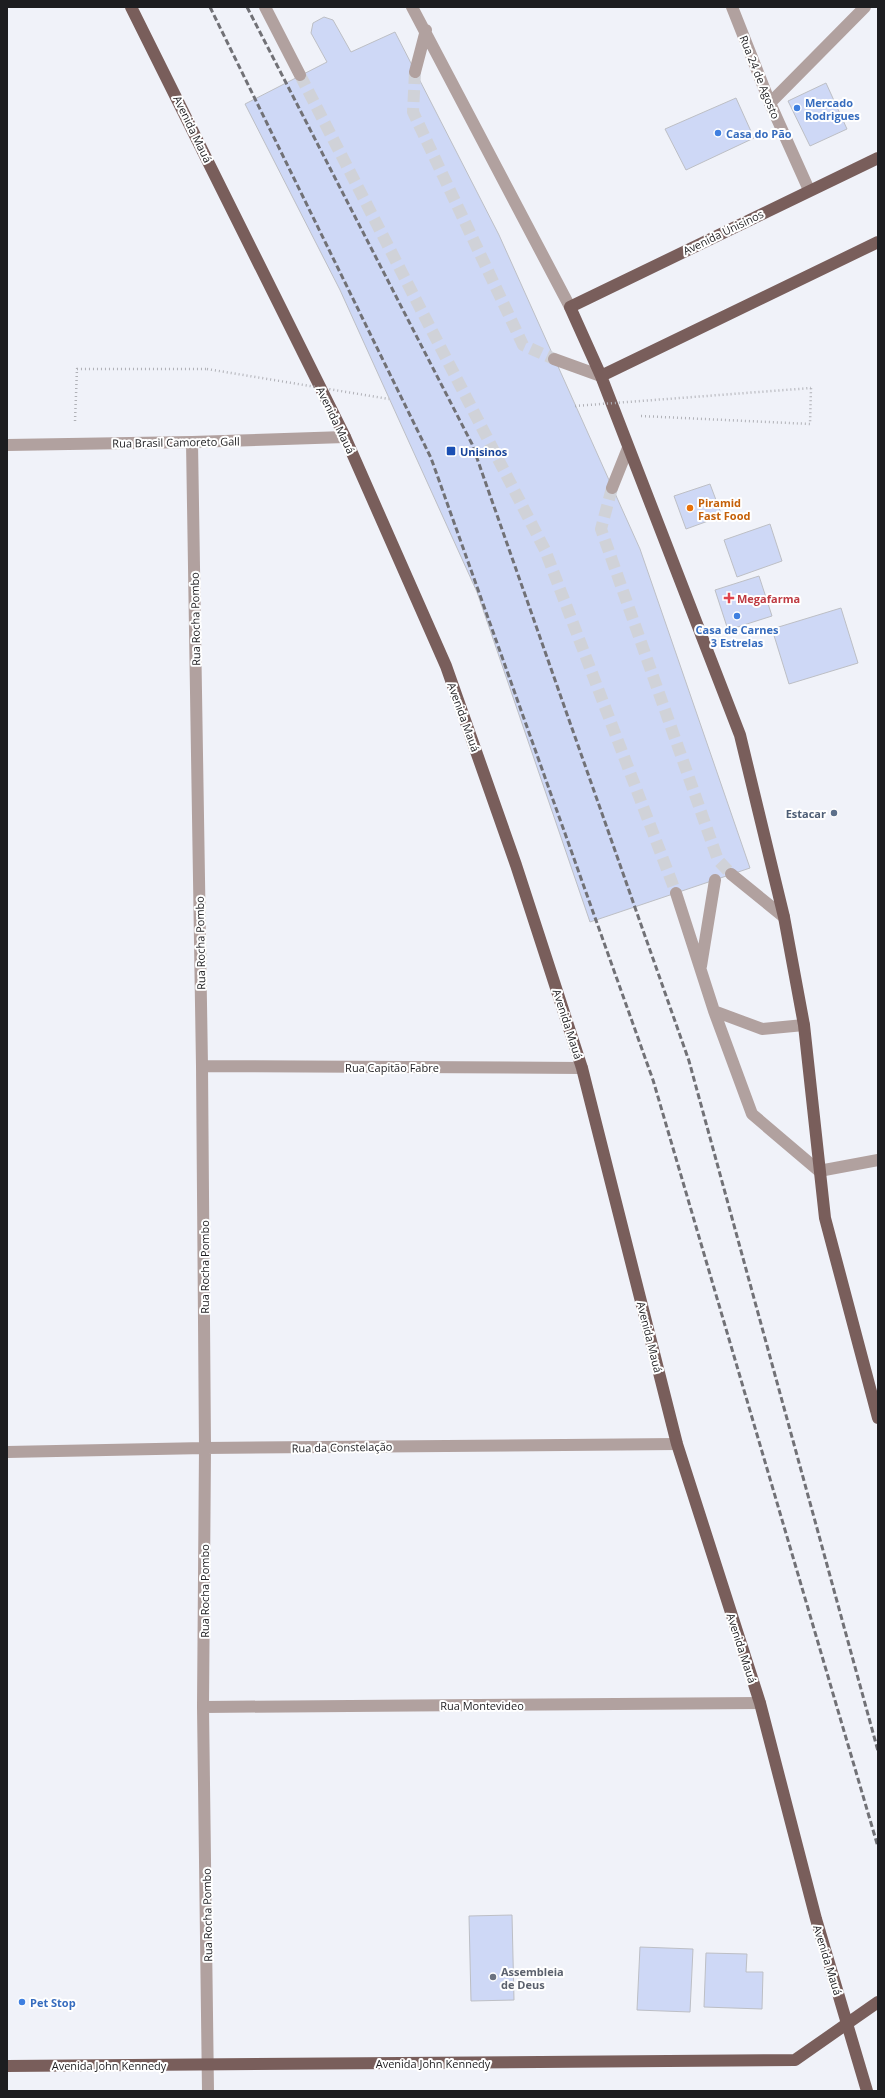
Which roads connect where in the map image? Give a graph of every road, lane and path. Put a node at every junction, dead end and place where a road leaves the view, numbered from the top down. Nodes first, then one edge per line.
1 (131, 7) edge
2 (265, 7) edge
3 (412, 7) edge
4 (732, 7) edge
5 (865, 7) edge
6 (426, 30) junction
7 (415, 72) tunnel mouth
8 (300, 75) tunnel mouth
9 (770, 103) junction
10 (878, 158) edge
11 (809, 190) junction
12 (878, 242) edge
13 (570, 307) junction
14 (554, 359) tunnel mouth
15 (601, 376) junction
16 (389, 399) dead end
17 (575, 406) dead end
18 (614, 414) junction
19 (345, 437) junction
20 (192, 442) junction
21 (74, 444) junction
22 (7, 445) edge
23 (628, 448) junction
24 (612, 488) tunnel mouth
25 (731, 874) tunnel mouth
26 (715, 880) dead end
27 (676, 893) tunnel mouth
28 (784, 917) junction
29 (701, 969) junction
30 (714, 1012) junction
31 (804, 1025) junction
32 (202, 1066) junction
33 (582, 1068) junction
34 (878, 1160) edge
35 (819, 1171) junction
36 (878, 1418) edge
37 (677, 1444) junction
38 (205, 1448) junction
39 (7, 1452) edge
40 (760, 1703) junction
41 (203, 1707) junction
42 (878, 2002) edge
43 (847, 2025) junction
44 (209, 2065) junction
45 (7, 2066) edge
46 (208, 2091) edge
47 (867, 2091) edge

1 - 19 main road, Avenida Mauá
2 - 8 street
3 - 6 street
4 - 9 street, Rua 24 de Agosto
5 - 9 street
6 - 7 street
6 - 13 street
9 - 11 street, Rua 24 de Agosto
10 - 11 main road, Avenida Unisinos
11 - 13 main road, Avenida Unisinos
12 - 15 main road
13 - 15 main road
14 - 15 street
15 - 18 main road
16 - 21 path, bridge
17 - 18 path, bridge
18 - 23 main road
19 - 20 street, Rua Brasil Camoreto Gall
19 - 33 main road, Avenida Mauá
20 - 21 street, Rua Brasil Camoreto Gall
20 - 32 street, Rua Rocha Pombo
21 - 22 street, Rua Brasil Camoreto Gall
23 - 24 street
23 - 28 main road
25 - 28 street
26 - 29 street
27 - 29 street
28 - 31 main road
29 - 30 street
30 - 31 street
30 - 35 street
31 - 35 main road
32 - 33 street, Rua Capitão Fabre
32 - 38 street, Rua Rocha Pombo
33 - 37 main road, Avenida Mauá
34 - 35 street
35 - 36 main road
37 - 38 street, Rua da Constelação
37 - 40 main road, Avenida Mauá
38 - 39 street, Rua da Constelação
38 - 41 street, Rua Rocha Pombo
40 - 41 street, Rua Montevideo
40 - 43 main road, Avenida Mauá
41 - 44 street, Rua Rocha Pombo
42 - 43 main road, Avenida John Kennedy
43 - 44 main road, Avenida John Kennedy
43 - 47 main road, Avenida Mauá
44 - 45 main road, Avenida John Kennedy
44 - 46 street, Rua Rocha Pombo

